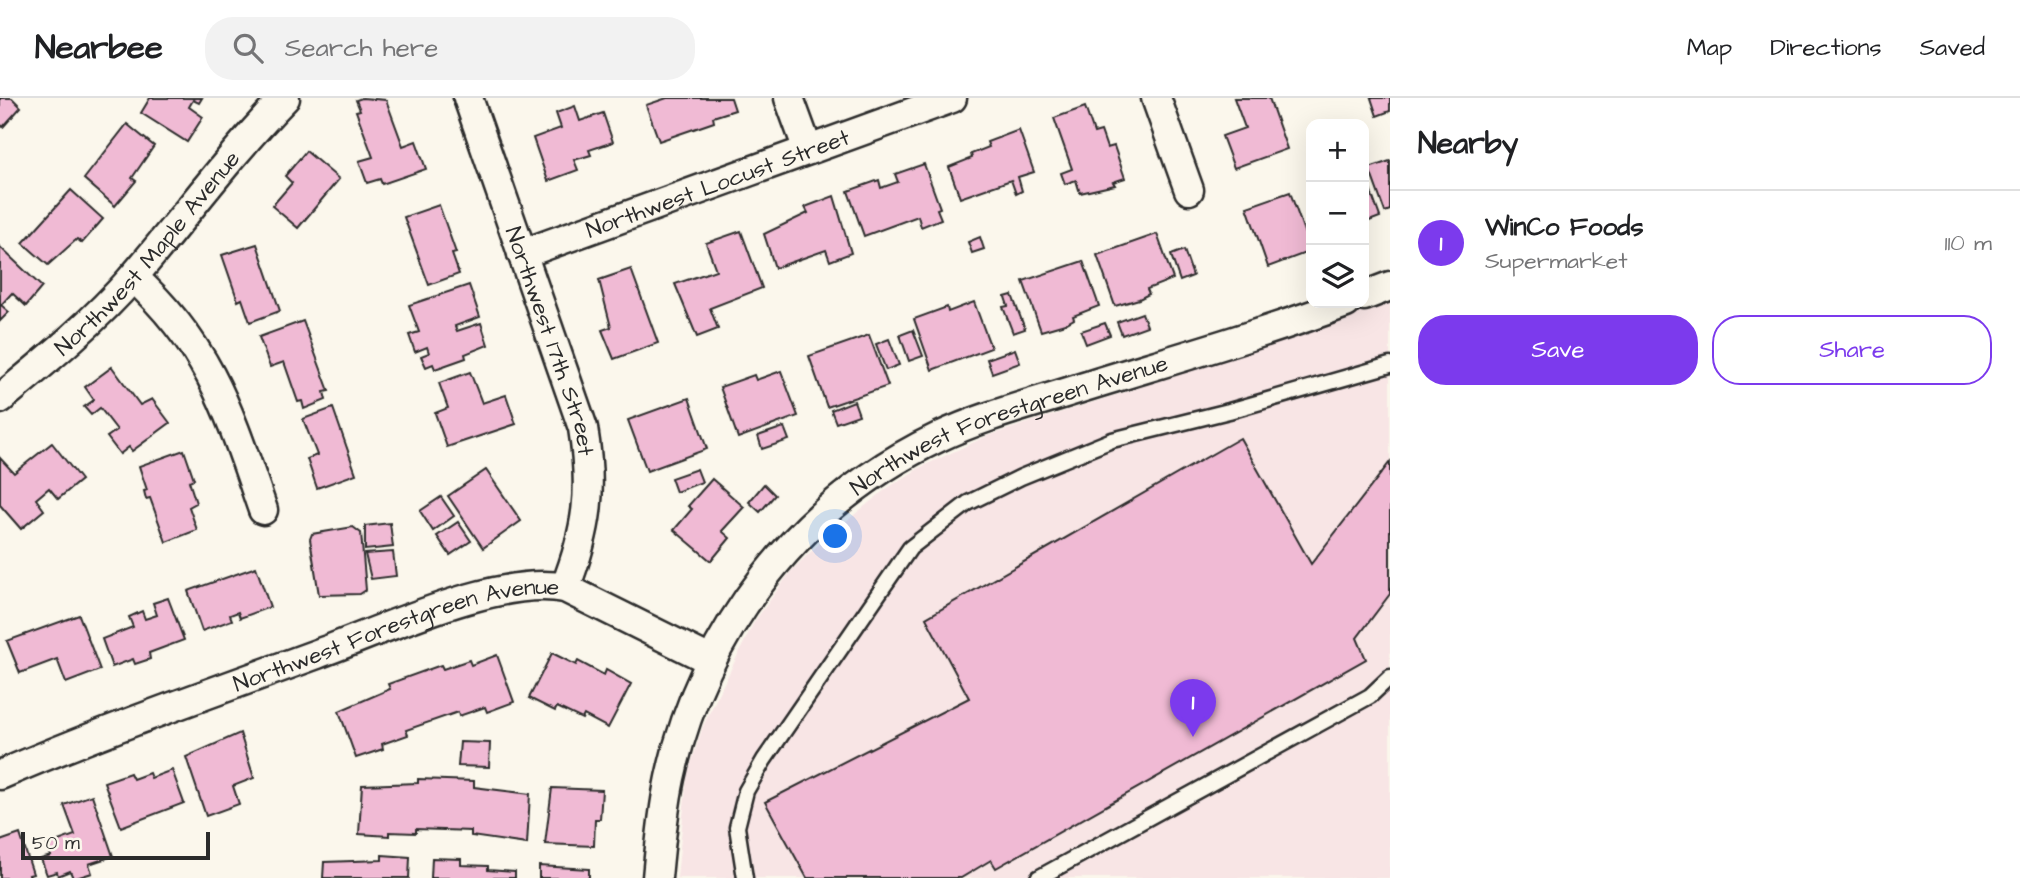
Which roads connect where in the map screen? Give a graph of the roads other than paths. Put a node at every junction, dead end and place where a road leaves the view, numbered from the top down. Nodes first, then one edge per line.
1 (285, 98) edge
2 (468, 98) edge
3 (789, 98) edge
4 (952, 98) edge
5 (1156, 98) edge
6 (808, 150) junction
7 (1189, 190) dead end
8 (522, 254) junction
9 (133, 277) junction
10 (1390, 286) edge
11 (1369, 294) edge
12 (1332, 308) edge
13 (1390, 366) edge
14 (0, 399) edge
15 (263, 510) dead end
16 (565, 588) junction
17 (710, 660) junction
18 (1390, 677) edge
19 (0, 775) edge
20 (657, 878) edge
21 (744, 878) edge
22 (1038, 878) edge

1 - 9 street, Northwest Maple Avenue
2 - 8 street, Northwest 17th Street
3 - 6 street
4 - 6 street, Northwest Locust Street
5 - 7 street
6 - 8 street, Northwest Locust Street
8 - 16 street, Northwest 17th Street
9 - 14 street, Northwest Maple Avenue
9 - 15 street
10 - 11 street
12 - 17 street, Northwest Forestgreen Avenue
13 - 21 lane
16 - 17 street, Northwest Forestgreen Avenue
16 - 19 street, Northwest Forestgreen Avenue
17 - 20 street
18 - 22 lane

